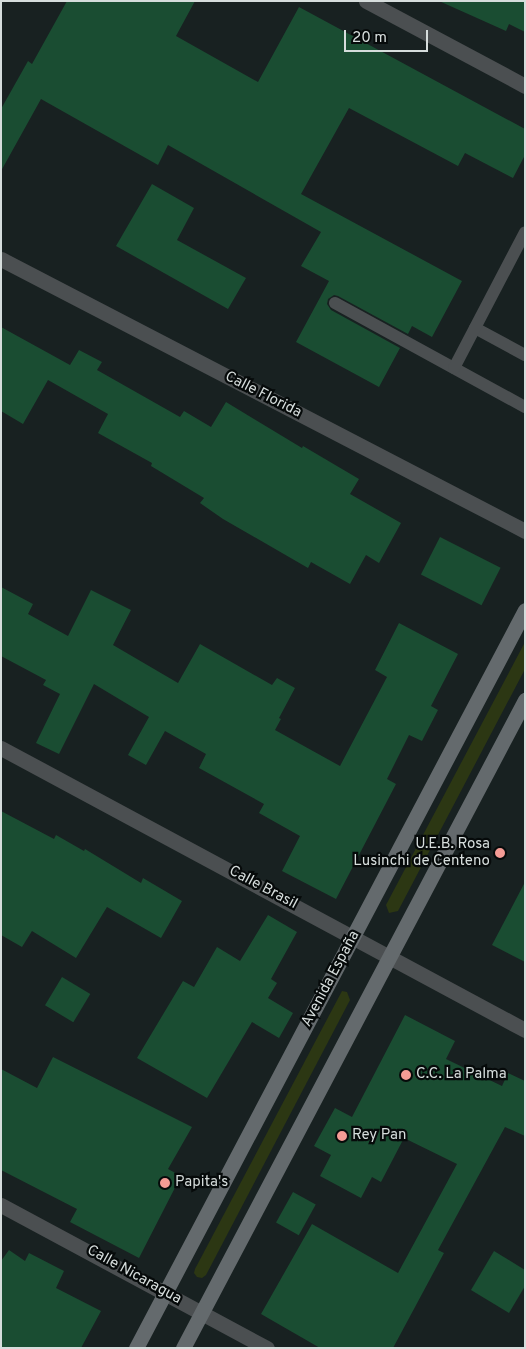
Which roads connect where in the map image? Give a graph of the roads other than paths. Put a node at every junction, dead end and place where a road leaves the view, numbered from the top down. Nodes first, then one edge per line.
1 (366, 1) edge
2 (525, 86) edge
3 (525, 232) edge
4 (1, 259) edge
5 (335, 303) dead end
6 (475, 328) junction
7 (525, 355) edge
8 (454, 368) junction
9 (525, 407) edge
10 (525, 531) edge
11 (525, 610) edge
12 (525, 700) edge
13 (1, 748) edge
14 (353, 937) junction
15 (389, 956) junction
16 (525, 1030) edge
17 (1, 1205) edge
18 (165, 1292) junction
19 (202, 1312) junction
20 (136, 1348) edge
21 (184, 1348) edge
22 (266, 1348) edge

1 - 2 street
3 - 6 lane
4 - 10 street, Calle Florida
5 - 8 lane
6 - 7 lane
6 - 8 lane
8 - 9 lane
11 - 14 main road, Avenida España
12 - 15 main road
13 - 14 street, Calle Brasil
14 - 15 street, Calle Brasil
14 - 18 main road, Avenida España
15 - 16 street, Calle Brasil
15 - 19 main road
17 - 18 street, Calle Nicaragua
18 - 19 street, Calle Nicaragua
18 - 20 main road, Avenida España
19 - 21 main road
19 - 22 street, Calle Nicaragua

